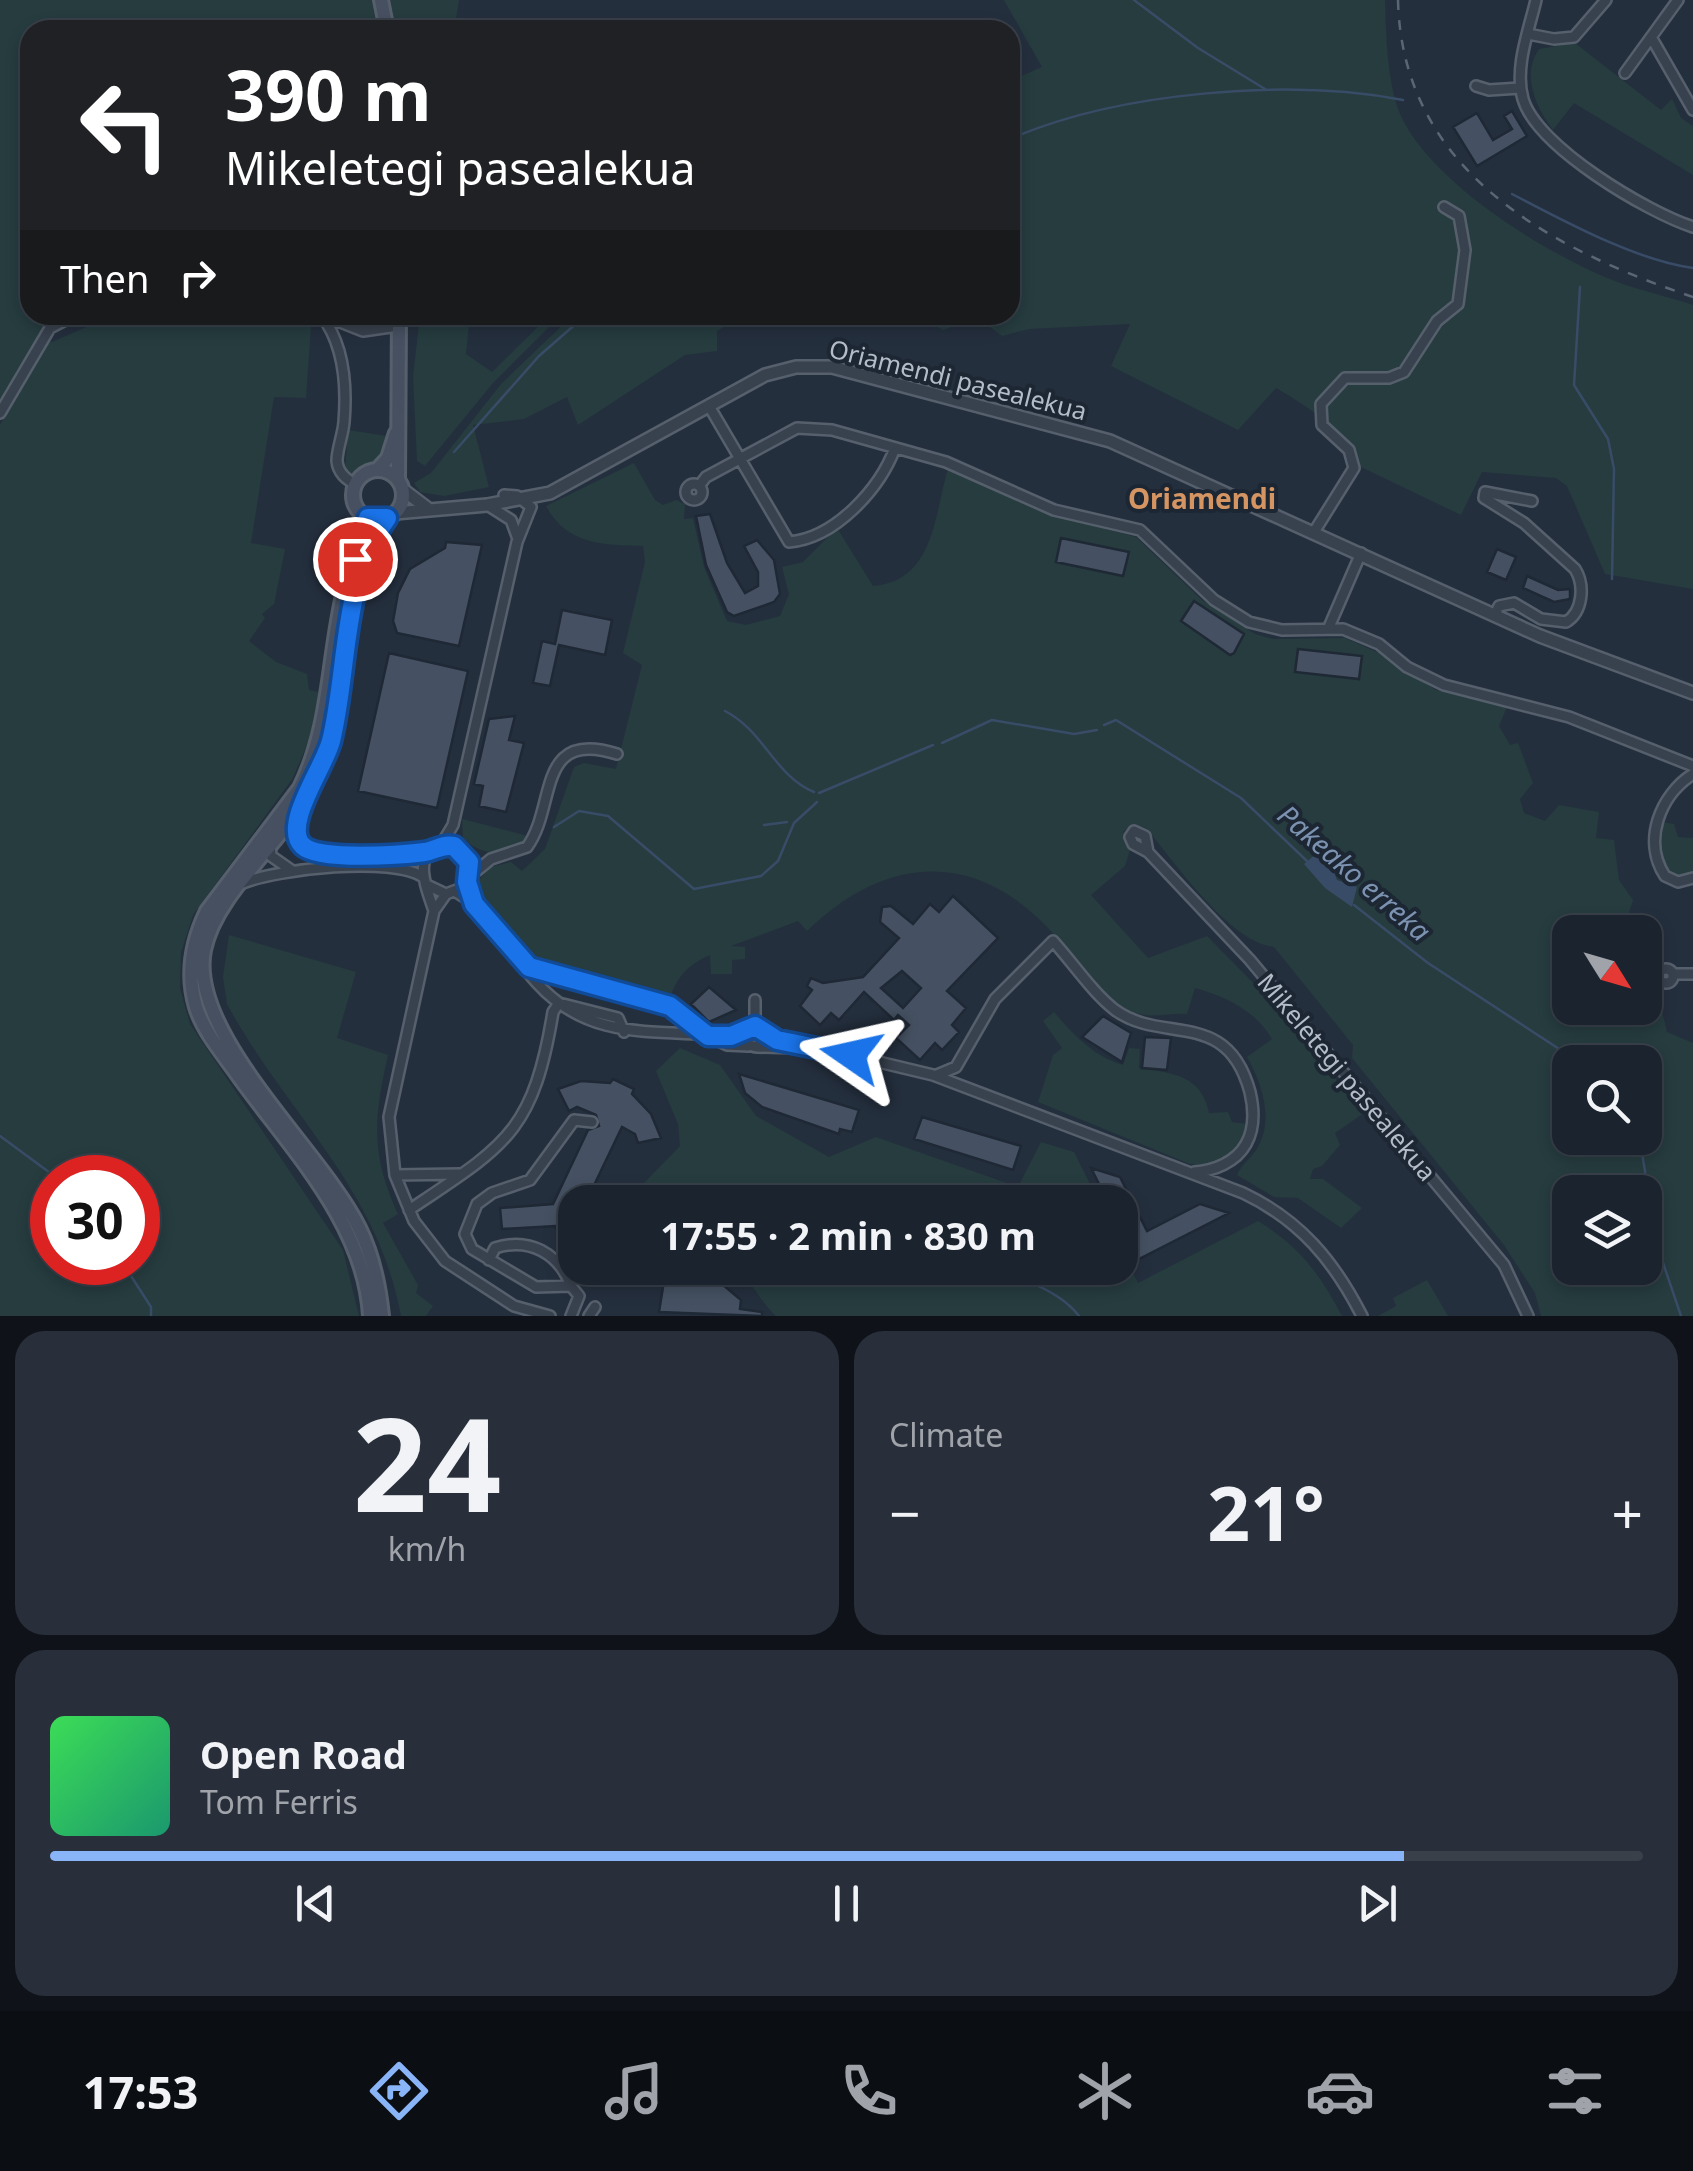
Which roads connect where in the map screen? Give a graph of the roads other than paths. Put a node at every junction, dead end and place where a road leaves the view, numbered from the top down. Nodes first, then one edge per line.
1 (1536, 0) edge
2 (1606, 0) edge
3 (1678, 0) edge
4 (1528, 34) junction
5 (1651, 37) junction
6 (1624, 73) dead end
7 (1476, 86) dead end
8 (1520, 88) junction
9 (1693, 110) edge
10 (1444, 206) dead end
11 (1693, 227) edge
12 (56, 325) edge
13 (329, 325) edge
14 (348, 325) edge
15 (382, 325) edge
16 (401, 325) edge
17 (740, 380) junction
18 (709, 406) junction
19 (688, 410) junction
20 (0, 413) edge
21 (397, 431) junction
22 (1110, 441) junction
23 (895, 448) junction
24 (739, 459) junction
25 (377, 470) junction
26 (356, 484) junction
27 (400, 484) junction
28 (698, 486) dead end
29 (550, 492) junction
30 (504, 495) junction
31 (523, 499) junction
32 (1532, 501) dead end
33 (468, 504) junction
34 (487, 505) junction
35 (427, 508) junction
36 (391, 516) junction
37 (527, 517) junction
38 (368, 518) junction
39 (1314, 532) junction
40 (518, 539) junction
41 (1361, 553) junction
42 (1495, 614) junction
43 (1329, 627) junction
44 (1693, 693) edge
45 (616, 754) dead end
46 (1693, 766) edge
47 (1693, 774) edge
48 (292, 810) junction
49 (453, 824) junction
50 (441, 845) junction
51 (269, 850) junction
52 (429, 852) junction
53 (463, 852) junction
54 (1148, 852) dead end
55 (491, 859) junction
56 (291, 870) junction
57 (1693, 878) edge
58 (468, 879) junction
59 (425, 882) junction
60 (243, 883) junction
61 (451, 893) junction
62 (474, 904) junction
63 (434, 911) junction
64 (521, 962) junction
65 (1674, 974) dead end
66 (1693, 974) edge
67 (755, 1000) dead end
68 (559, 1003) junction
69 (708, 1036) junction
70 (750, 1038) junction
71 (808, 1047) junction
72 (934, 1075) junction
73 (592, 1122) dead end
74 (1230, 1161) junction
75 (1191, 1172) junction
76 (462, 1174) junction
77 (395, 1175) junction
78 (1243, 1193) junction
79 (408, 1210) junction
80 (489, 1260) junction
81 (571, 1286) junction
82 (517, 1311) edge
83 (370, 1316) edge
84 (382, 1316) edge
85 (550, 1316) edge
86 (571, 1316) edge
87 (1362, 1316) edge
88 (1528, 1316) edge

1 - 4 street
2 - 4 street
3 - 5 street
4 - 8 street
5 - 6 street
5 - 9 street
7 - 8 street
8 - 11 street
10 - 39 street
12 - 20 street
13 - 26 street
14 - 15 street
16 - 21 main road
17 - 18 street
17 - 19 street, Oriamendi pasealekua
17 - 22 street, Oriamendi pasealekua
18 - 19 street
18 - 22 street, Oriamendi pasealekua
18 - 24 street
18 - 29 street, Oriamendi pasealekua
19 - 30 street, Oriamendi pasealekua
21 - 25 main road
21 - 27 main road
22 - 39 street, Oriamendi pasealekua
23 - 24 street
23 - 24 street
23 - 43 street
24 - 28 street
25 - 26 main road
25 - 27 main road
26 - 38 main road
27 - 35 street
27 - 36 main road
29 - 31 street, Oriamendi pasealekua
29 - 37 street
30 - 31 street
30 - 33 street, Oriamendi pasealekua
31 - 34 street, Oriamendi pasealekua
31 - 37 street
32 - 42 street, Oriamendi pasealekua
33 - 34 street, Oriamendi pasealekua
33 - 35 street, Oriamendi pasealekua
34 - 40 street
35 - 36 street, Oriamendi pasealekua
36 - 38 main road
36 - 48 main road
37 - 40 street
38 - 48 main road
39 - 41 street, Oriamendi pasealekua
40 - 49 street
41 - 42 street, Oriamendi pasealekua
41 - 43 street
42 - 44 street, Oriamendi pasealekua
43 - 46 street
45 - 55 street
47 - 57 street
48 - 51 main road
48 - 52 street
48 - 83 main road
49 - 50 street
49 - 53 street
50 - 52 street
50 - 53 street
51 - 56 street
51 - 60 main road
52 - 59 street
53 - 55 street
53 - 58 street
54 - 88 street, Mikeletegi pasealekua
55 - 58 street
56 - 59 street
56 - 60 street
58 - 61 street
58 - 62 street
59 - 61 street
59 - 63 street
60 - 84 main road
61 - 62 street
61 - 63 street
62 - 64 street
63 - 77 street
64 - 68 street
64 - 69 street
65 - 66 street
67 - 70 street
68 - 69 street
68 - 76 street
69 - 70 street
69 - 70 street
70 - 71 street
70 - 71 street
71 - 72 street
72 - 74 street
72 - 75 street
73 - 80 street
74 - 75 street
74 - 78 street
75 - 78 street
76 - 77 street
76 - 79 street
77 - 79 street
78 - 87 street
79 - 82 street
80 - 81 street
80 - 81 street
81 - 86 street
82 - 85 street

